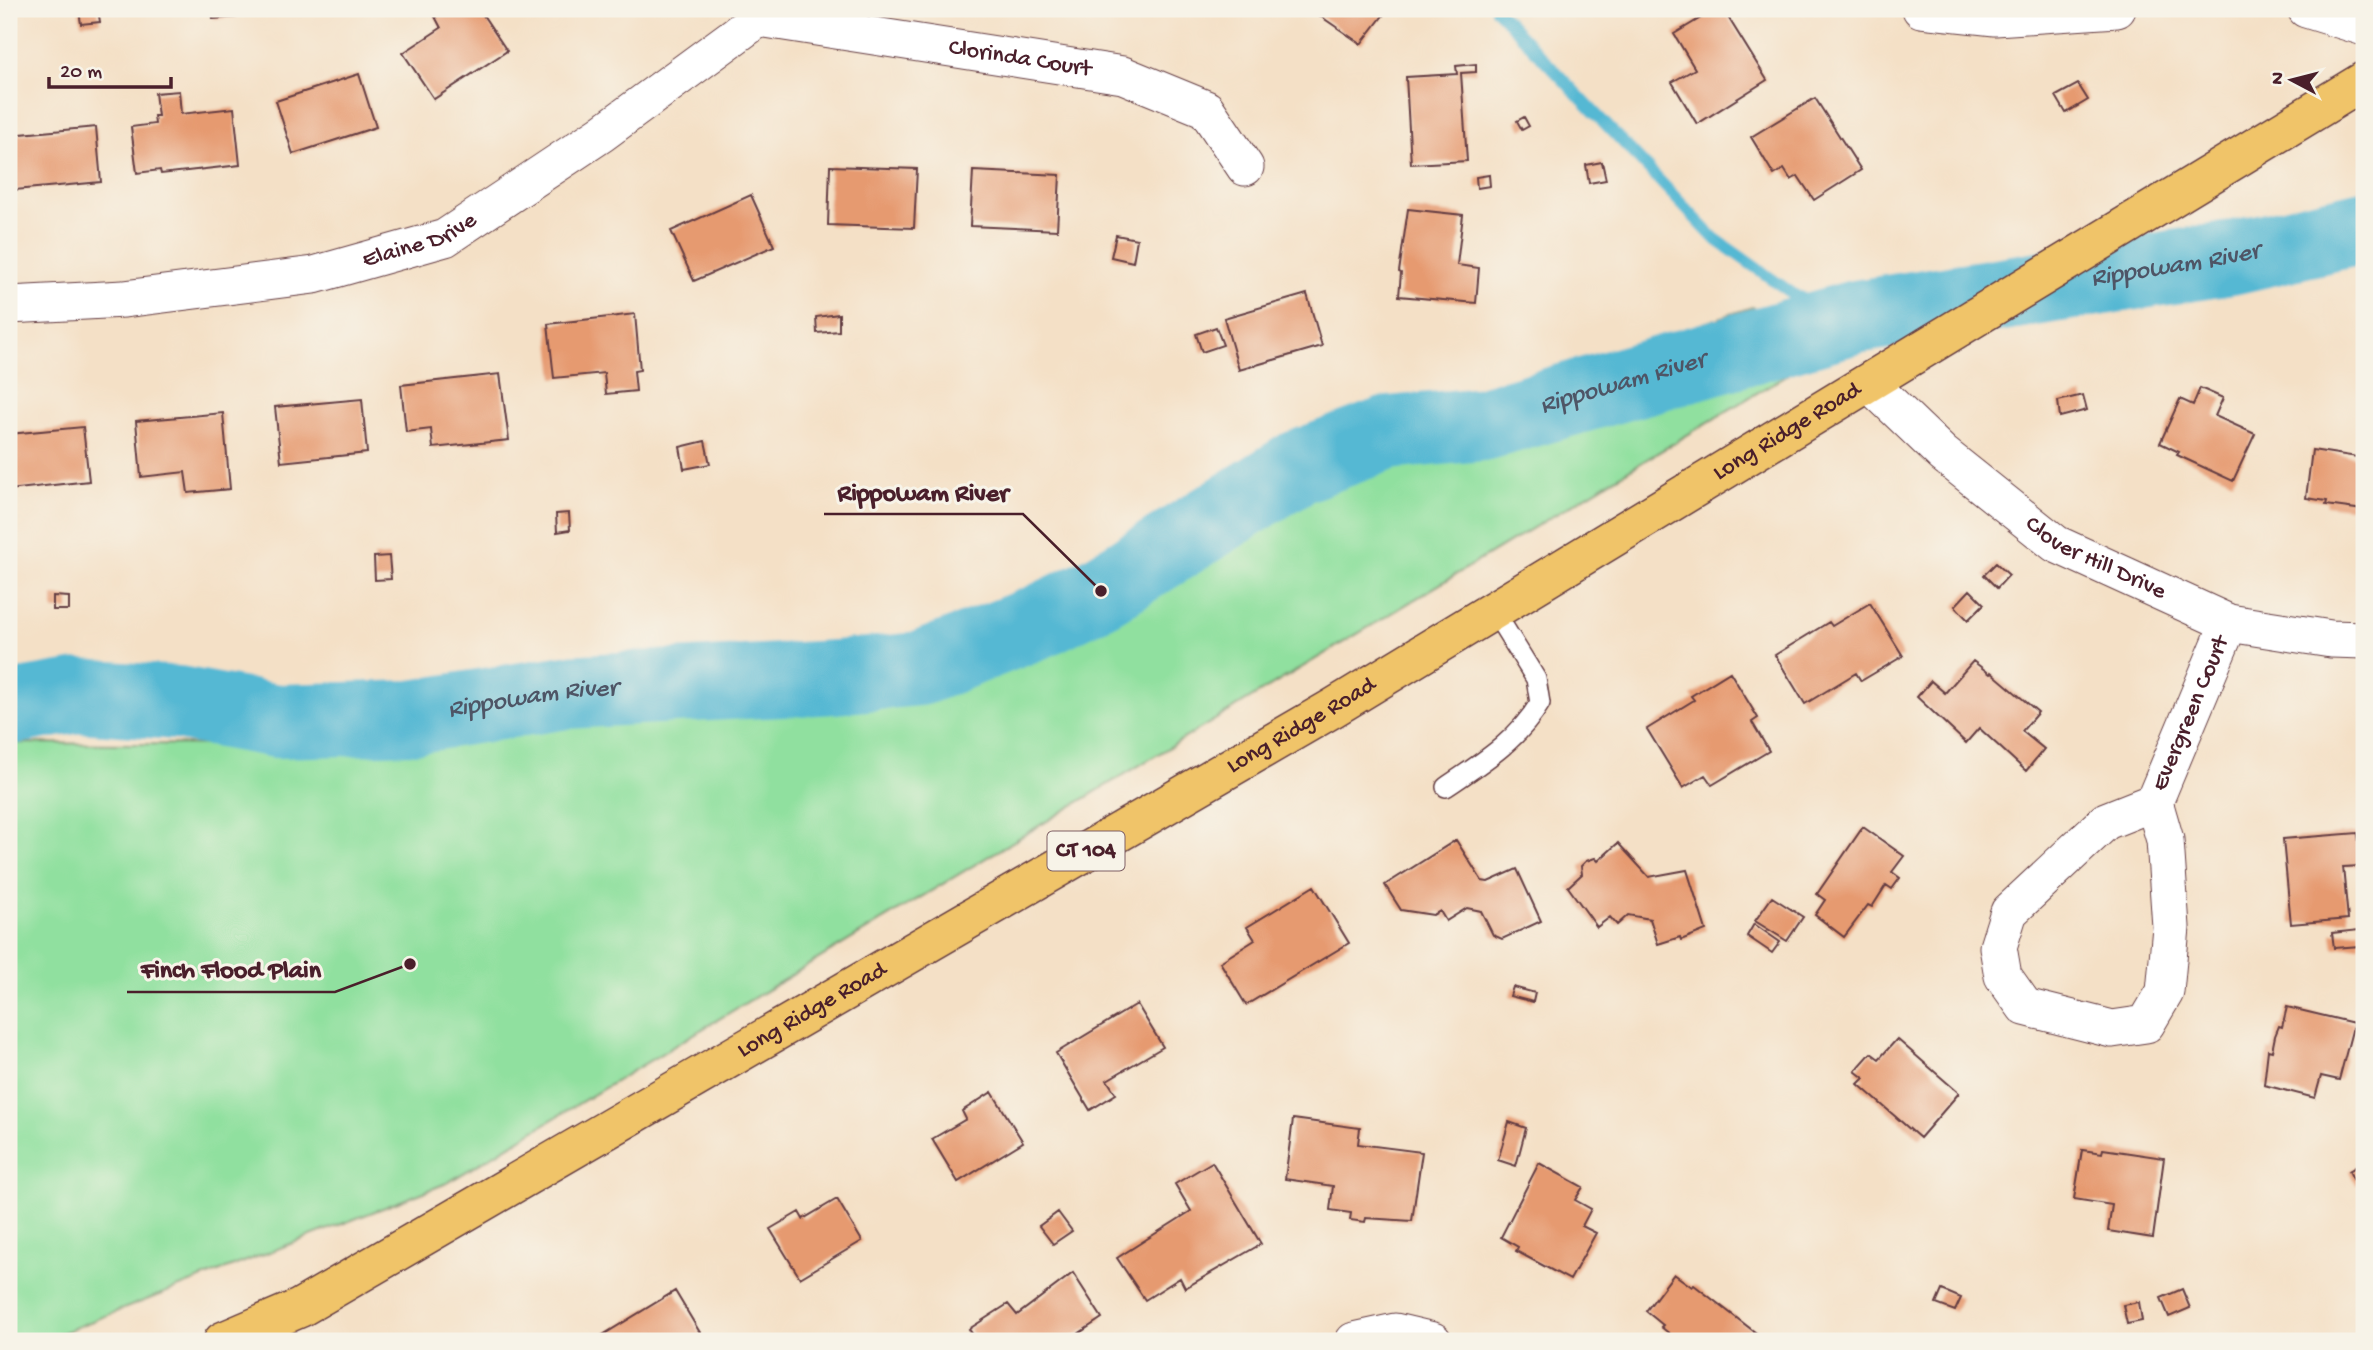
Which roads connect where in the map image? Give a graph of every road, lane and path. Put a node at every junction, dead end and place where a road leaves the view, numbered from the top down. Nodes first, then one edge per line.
1 (1921, 9) edge
2 (2117, 9) edge
3 (2306, 9) edge
4 (762, 13) edge
5 (2364, 27) edge
6 (2364, 81) edge
7 (1245, 167) dead end
8 (9, 305) edge
9 (1870, 384) junction
10 (1494, 611) junction
11 (2228, 623) junction
12 (2364, 640) edge
13 (1446, 787) dead end
14 (2154, 802) junction
15 (223, 1341) edge
16 (1354, 1341) edge
17 (1433, 1341) edge

1 - 2 street
3 - 5 street
4 - 7 street, Clorinda Court
4 - 8 street, Elaine Drive
6 - 9 main road, Long Ridge Road / CT 104
9 - 10 main road, Long Ridge Road / CT 104
9 - 11 street, Clover Hill Drive
10 - 13 lane
10 - 15 main road, Long Ridge Road / CT 104
11 - 12 street, Clover Hill Drive
11 - 14 street, Evergreen Court
14 - 14 street, Evergreen Court
16 - 17 street

